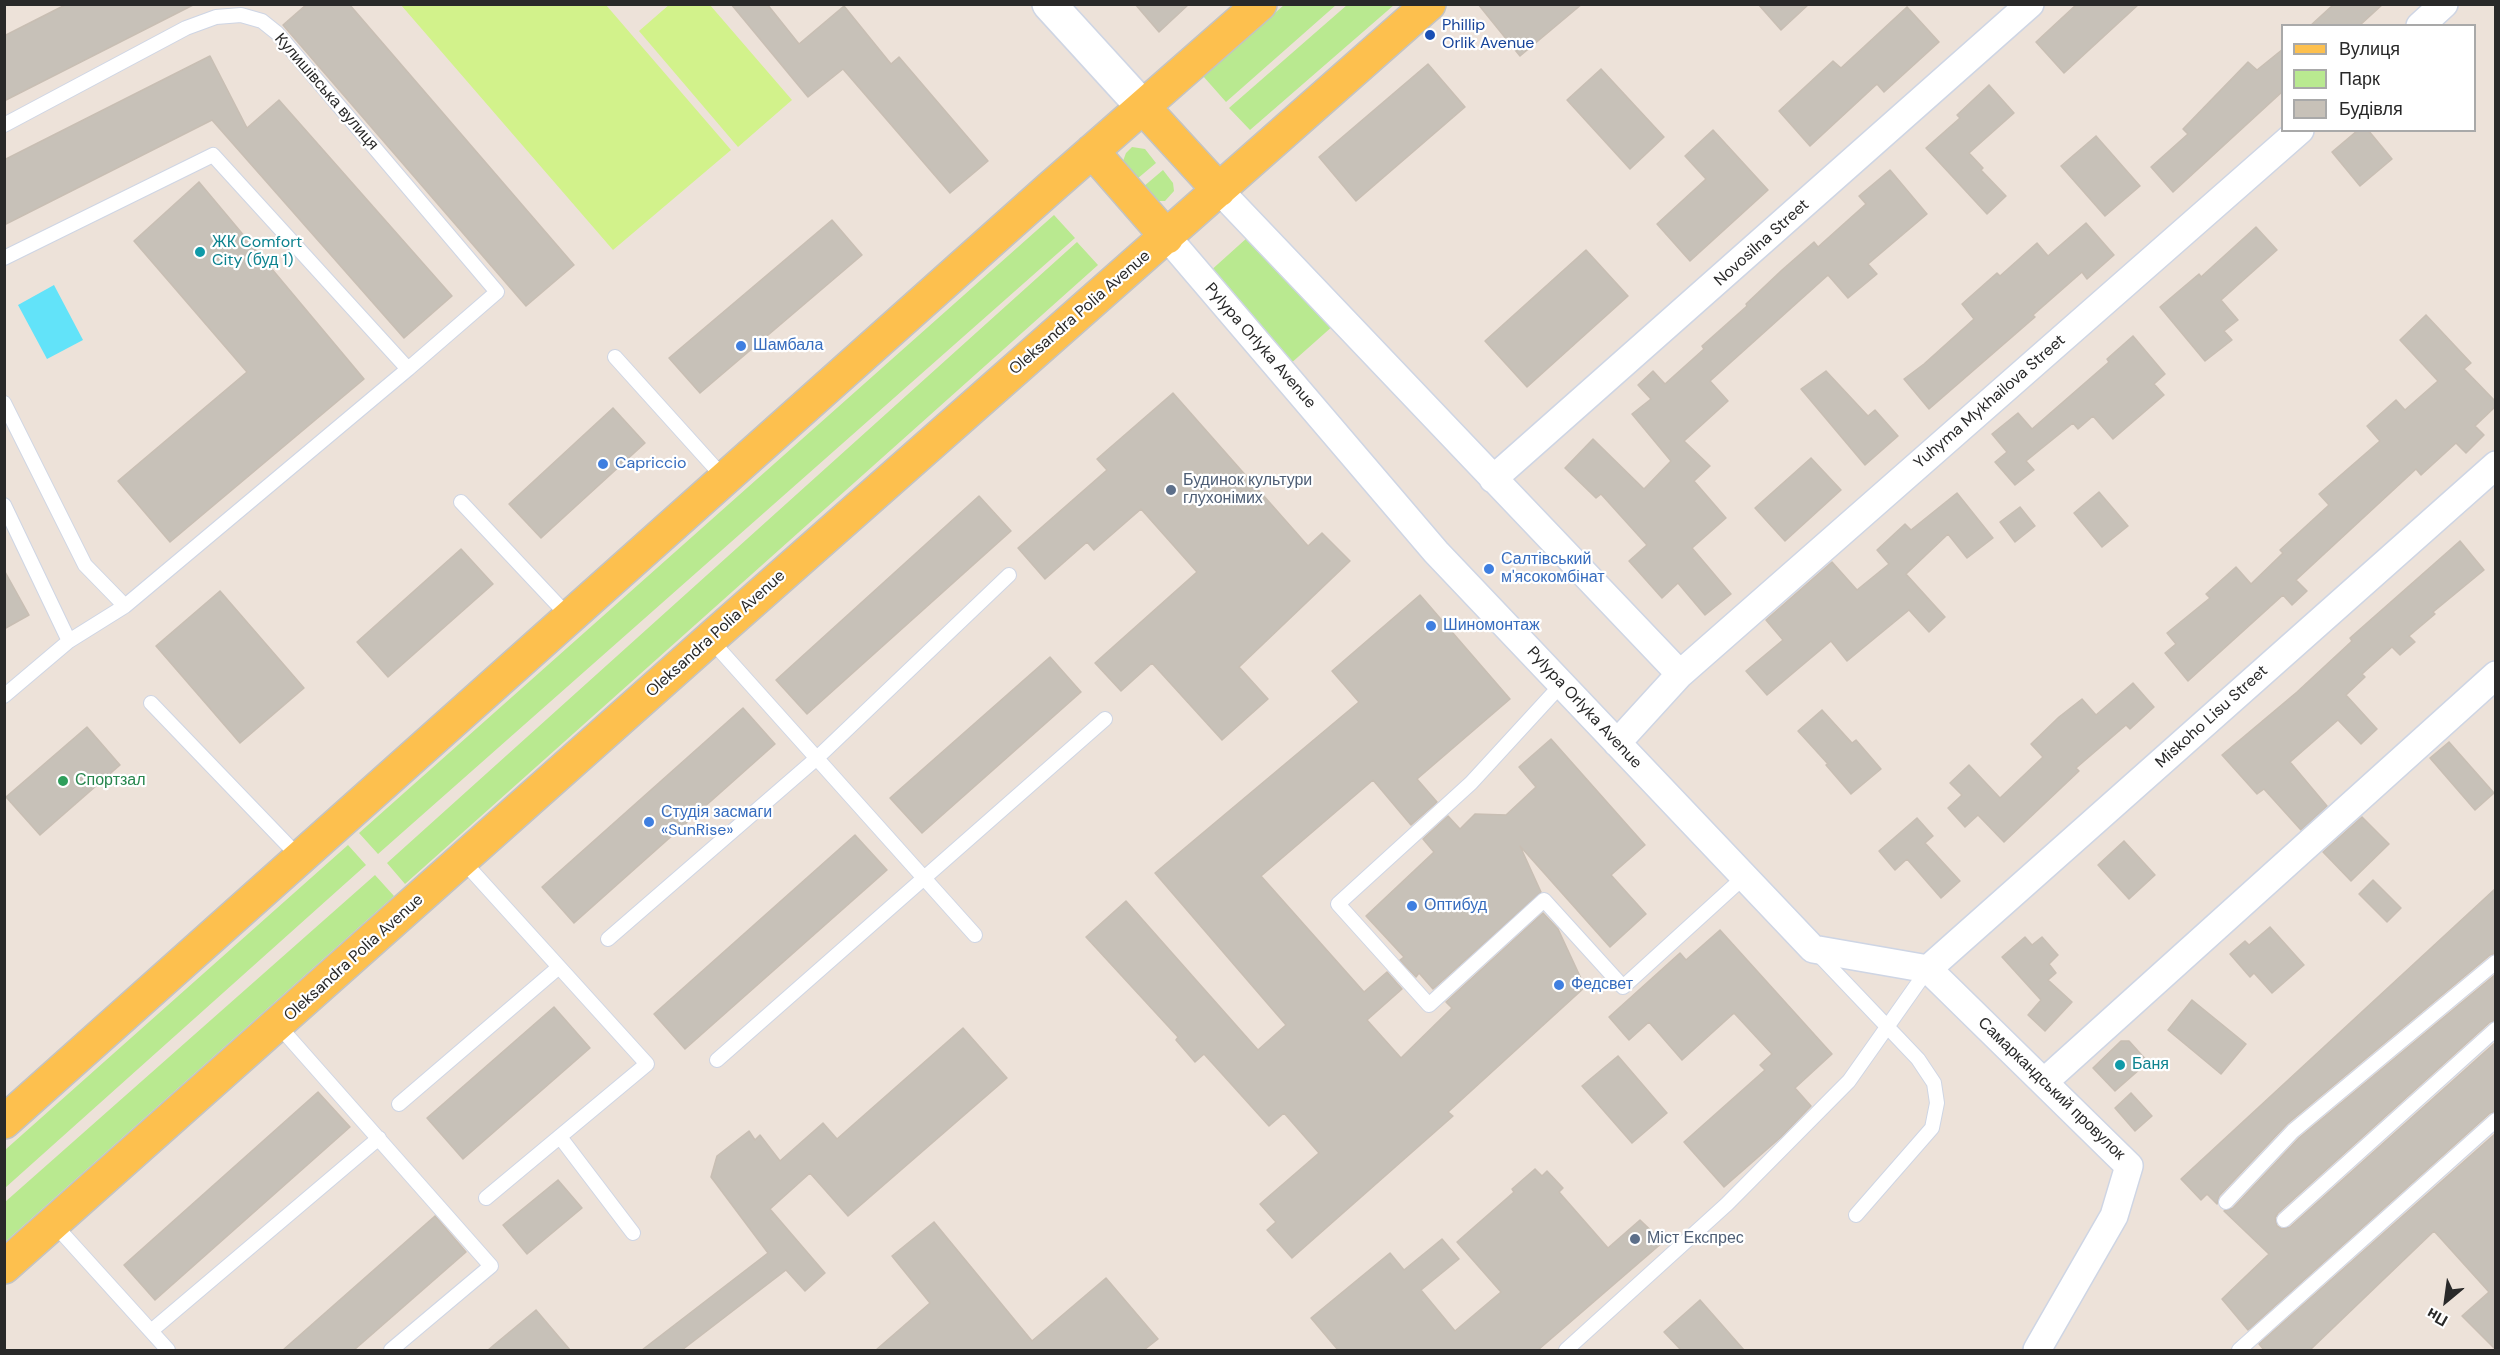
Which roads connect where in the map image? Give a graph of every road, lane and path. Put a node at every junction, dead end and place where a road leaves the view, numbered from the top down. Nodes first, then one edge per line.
1 (1049, 4) edge
2 (1430, 4) edge
3 (2030, 4) edge
4 (2444, 4) edge
5 (1252, 8) edge
6 (2422, 24) edge
7 (1143, 107) junction
8 (4, 125) edge
9 (2298, 132) edge
10 (1092, 151) junction
11 (1219, 190) junction
12 (1167, 237) junction
13 (4, 258) edge
14 (615, 357) dead end
15 (408, 369) junction
16 (4, 403) edge
17 (2496, 465) edge
18 (725, 479) junction
19 (1493, 479) junction
20 (461, 502) dead end
21 (4, 505) edge
22 (1009, 575) dead end
23 (125, 606) junction
24 (570, 618) junction
25 (710, 639) junction
26 (69, 641) junction
27 (1680, 674) junction
28 (2496, 675) edge
29 (1561, 685) junction
30 (4, 696) edge
31 (151, 704) dead end
32 (1105, 718) dead end
33 (1617, 744) junction
34 (817, 759) junction
35 (301, 859) junction
36 (463, 861) junction
37 (1744, 877) junction
38 (924, 878) junction
39 (975, 935) dead end
40 (608, 939) dead end
41 (1813, 949) junction
42 (2496, 962) edge
43 (559, 968) junction
44 (1928, 969) junction
45 (278, 1026) junction
46 (1887, 1027) junction
47 (2496, 1029) edge
48 (717, 1060) dead end
49 (2044, 1082) junction
50 (399, 1104) dead end
51 (2496, 1120) edge
52 (4, 1122) edge
53 (560, 1137) junction
54 (379, 1138) junction
55 (486, 1198) dead end
56 (2226, 1202) dead end
57 (1856, 1215) dead end
58 (2284, 1220) dead end
59 (54, 1224) junction
60 (633, 1233) dead end
61 (4, 1267) edge
62 (152, 1331) junction
63 (168, 1350) edge
64 (392, 1350) edge
65 (1566, 1350) edge
66 (2037, 1350) edge
67 (2239, 1350) edge

1 - 7 main road
2 - 11 main road, Oleksandra Polia Avenue
3 - 19 street, Novosilna Street
4 - 6 street
5 - 7 main road
7 - 10 main road
7 - 11 main road
8 - 15 lane, Кулишівська вулиця
9 - 27 street, Yuhyma Mykhailova Street
10 - 12 main road
10 - 18 main road
11 - 12 main road, Oleksandra Polia Avenue
11 - 19 street
12 - 25 main road, Oleksandra Polia Avenue
12 - 29 street, Pylypa Orlyka Avenue
13 - 15 lane
14 - 18 lane
15 - 23 lane
16 - 23 lane
17 - 44 street, Miskoho Lisu Street
18 - 24 main road
19 - 27 street
20 - 24 lane
21 - 26 lane
22 - 34 lane
23 - 26 lane
24 - 35 main road
25 - 34 lane
25 - 36 main road, Oleksandra Polia Avenue
26 - 30 lane
27 - 33 street, Yuhyma Mykhailova Street
28 - 49 street
29 - 33 street, Pylypa Orlyka Avenue
29 - 37 lane
31 - 35 lane
32 - 38 lane
33 - 37 street, Pylypa Orlyka Avenue
34 - 38 lane
34 - 40 lane
35 - 52 main road
36 - 43 lane
36 - 45 main road, Oleksandra Polia Avenue
37 - 41 street, Pylypa Orlyka Avenue
38 - 39 lane
38 - 48 lane
41 - 44 street
41 - 46 lane
42 - 56 lane
43 - 50 lane
43 - 53 lane
44 - 46 lane
44 - 49 street, Самаркандський провулок
45 - 54 lane
45 - 59 main road, Oleksandra Polia Avenue
46 - 57 lane
46 - 65 lane
47 - 58 lane
49 - 66 street, Самаркандський провулок
51 - 67 lane
53 - 55 lane
53 - 60 lane
54 - 62 lane
54 - 64 lane
59 - 61 main road, Oleksandra Polia Avenue
59 - 62 lane
62 - 63 lane

